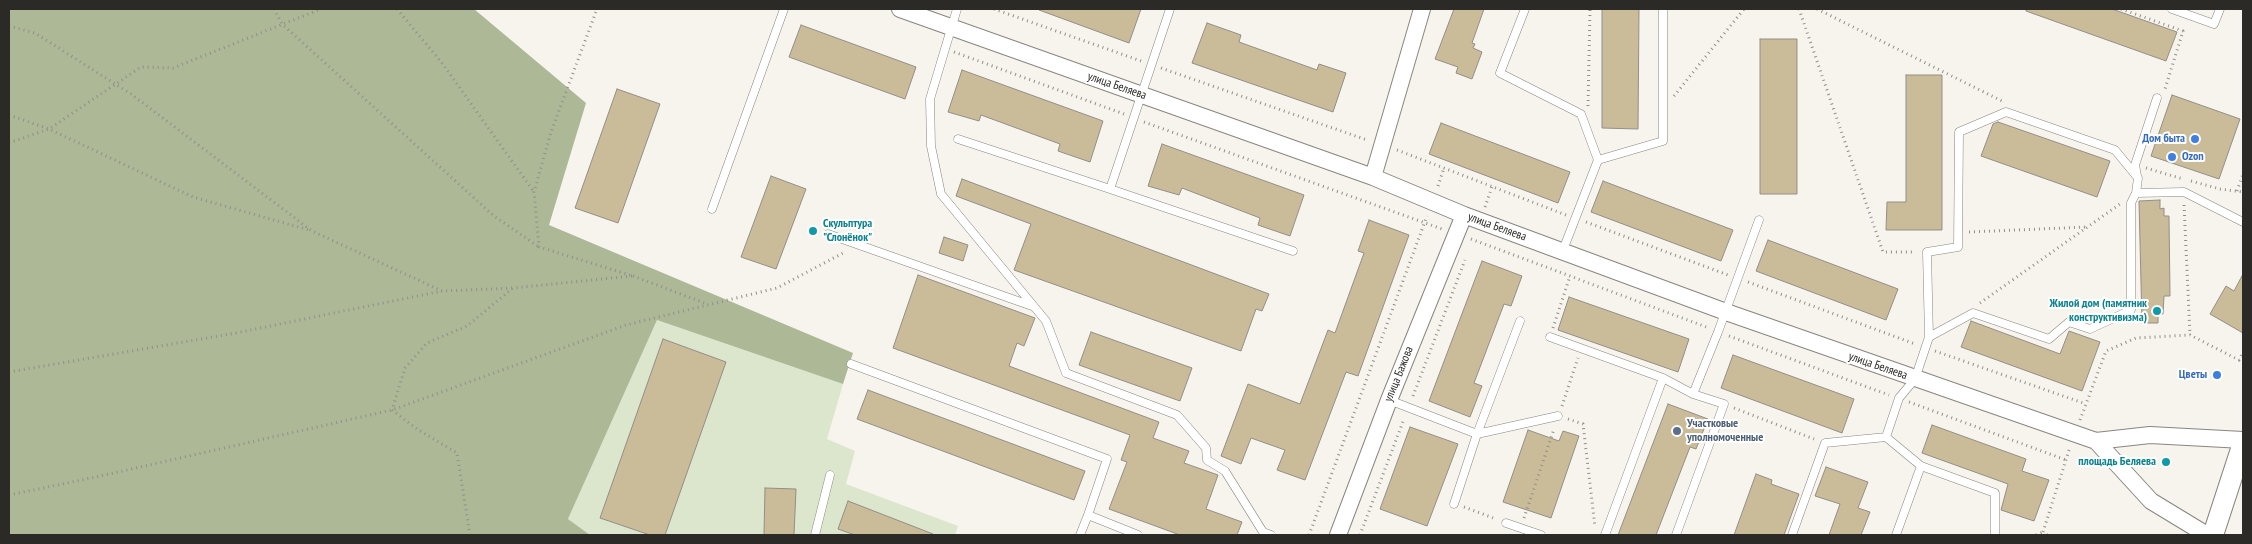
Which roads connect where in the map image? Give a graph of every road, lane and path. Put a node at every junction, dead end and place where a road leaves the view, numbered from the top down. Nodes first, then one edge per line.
1 (274, 9) edge
2 (321, 9) edge
3 (397, 9) edge
4 (597, 9) edge
5 (784, 9) edge
6 (900, 9) edge
7 (957, 9) edge
8 (994, 9) edge
9 (1170, 9) edge
10 (1422, 9) edge
11 (1525, 9) edge
12 (1590, 9) edge
13 (1663, 9) edge
14 (1744, 9) edge
15 (1800, 9) edge
16 (2121, 9) edge
17 (2172, 9) edge
18 (2220, 9) edge
19 (282, 24) junction
20 (9, 26) edge
21 (950, 28) junction
22 (2183, 31) dead end
23 (944, 48) junction
24 (1151, 64) junction
25 (114, 83) junction
26 (1140, 94) junction
27 (2157, 98) dead end
28 (1671, 100) dead end
29 (9, 116) edge
30 (1133, 118) junction
31 (49, 129) junction
32 (1587, 131) junction
33 (958, 139) dead end
34 (9, 143) edge
35 (1382, 145) junction
36 (1598, 160) junction
37 (1444, 168) junction
38 (2243, 174) edge
39 (1373, 177) junction
40 (2138, 178) junction
41 (2183, 179) dead end
42 (1492, 186) junction
43 (1110, 189) junction
44 (2237, 191) dead end
45 (534, 192) junction
46 (2184, 192) junction
47 (2136, 193) junction
48 (1432, 202) junction
49 (712, 208) dead end
50 (1464, 215) junction
51 (1574, 218) junction
52 (1759, 220) dead end
53 (1480, 221) junction
54 (2243, 222) edge
55 (1425, 223) junction
56 (2088, 226) junction
57 (312, 231) junction
58 (1958, 233) junction
59 (828, 234) dead end
60 (1457, 234) junction
61 (1473, 240) junction
62 (858, 245) junction
63 (540, 247) junction
64 (1470, 249) dead end
65 (1563, 250) junction
66 (1293, 251) dead end
67 (1927, 252) junction
68 (1466, 259) dead end
69 (633, 276) junction
70 (1570, 276) junction
71 (1738, 278) junction
72 (513, 288) junction
73 (442, 291) junction
74 (709, 305) junction
75 (1034, 306) junction
76 (1976, 306) dead end
77 (1726, 312) junction
78 (1520, 321) dead end
79 (1718, 332) junction
80 (2190, 335) junction
81 (1550, 337) joint
82 (1930, 337) junction
83 (1926, 348) junction
84 (1581, 349) junction
85 (2243, 352) edge
86 (851, 364) dead end
87 (9, 372) edge
88 (1663, 378) junction
89 (1915, 379) junction
90 (1693, 394) junction
91 (1899, 398) junction
92 (1389, 400) junction
93 (1724, 404) junction
94 (2086, 404) junction
95 (1409, 408) junction
96 (392, 410) junction
97 (1558, 416) junction
98 (1477, 434) junction
99 (2074, 434) junction
100 (1886, 437) junction
101 (2096, 441) junction
102 (2243, 442) edge
103 (1826, 443) junction
104 (2066, 460) junction
105 (1921, 466) junction
106 (830, 475) dead end
107 (9, 495) edge
108 (1454, 504) joint
109 (1088, 515) junction
110 (1506, 523) joint
111 (1520, 528) junction
112 (2043, 532) junction
113 (1264, 534) edge
114 (470, 535) edge
115 (815, 535) edge
116 (1080, 535) edge
117 (1138, 535) edge
118 (1309, 535) edge
119 (1338, 535) edge
120 (1360, 535) edge
121 (1541, 535) edge
122 (1596, 535) edge
123 (1605, 535) edge
124 (1676, 535) edge
125 (1792, 535) edge
126 (1896, 535) edge
127 (1995, 535) edge
128 (2036, 535) edge
129 (2047, 535) edge
130 (2207, 535) edge
131 (2213, 535) edge

1 - 19 path
2 - 19 path
3 - 45 path
4 - 45 path
5 - 49 lane
6 - 21 street, улица Беляева
7 - 21 lane
8 - 24 path
9 - 24 lane
10 - 35 street
11 - 32 lane
12 - 32 path
13 - 36 lane
14 - 28 path
15 - 67 path
16 - 22 path
17 - 18 lane
19 - 25 path
19 - 63 path
20 - 25 path
21 - 23 lane
21 - 26 street, улица Беляева
23 - 30 path
23 - 75 lane
24 - 26 lane
24 - 35 path
25 - 31 path
25 - 57 path
26 - 30 lane
26 - 39 street, улица Беляева
27 - 40 lane
29 - 31 path
30 - 43 lane
30 - 55 path
31 - 34 path
31 - 57 path
32 - 36 lane
33 - 43 lane
35 - 37 path
35 - 39 street
36 - 51 lane
37 - 42 path
37 - 48 path
38 - 44 path
39 - 48 street, улица Беляева
40 - 47 lane
40 - 58 lane
41 - 46 path
42 - 51 path
42 - 53 path
43 - 66 lane
45 - 63 path
46 - 47 lane
46 - 54 lane
46 - 80 path
47 - 56 path
47 - 82 lane
48 - 50 street, улица Беляева
48 - 55 path
50 - 53 street, улица Беляева
50 - 60 street, улица Бажова
51 - 65 lane
51 - 71 path
52 - 71 lane
53 - 61 path
53 - 65 street, улица Беляева
55 - 60 path
55 - 118 path
56 - 58 path
56 - 76 path
57 - 73 path
58 - 67 lane
59 - 62 lane
60 - 61 path
60 - 92 street, улица Бажова
61 - 64 path
61 - 70 path
62 - 74 path
62 - 75 lane
63 - 69 path
65 - 77 street, улица Беляева
67 - 82 lane
68 - 95 path
69 - 72 path
69 - 74 path
70 - 79 path
70 - 81 path
71 - 77 lane
71 - 83 path
72 - 73 path
72 - 96 path
73 - 87 path
74 - 96 path
75 - 113 lane
77 - 79 lane
77 - 89 street, улица Беляева
78 - 98 lane
79 - 90 lane
79 - 91 path
80 - 85 path
80 - 94 path
81 - 84 lane
82 - 83 lane
83 - 89 lane
83 - 94 path
84 - 88 lane
84 - 97 path
86 - 109 lane
88 - 90 lane
88 - 123 lane
89 - 91 lane
89 - 99 street, улица Беляева
90 - 93 lane
91 - 100 lane
91 - 104 path
92 - 95 lane
92 - 119 street, улица Бажова
93 - 103 path
93 - 124 lane
94 - 99 path
95 - 98 lane
95 - 120 path
96 - 107 path
96 - 114 path
97 - 98 lane
97 - 111 path
97 - 122 path
98 - 108 lane
99 - 101 street, улица Беляева
99 - 104 path
100 - 103 lane
100 - 105 lane
101 - 102 street, улица Беляева
101 - 130 street, улица Беляева
102 - 131 street
103 - 125 lane
104 - 112 path
105 - 126 lane
105 - 127 lane
106 - 115 lane
108 - 110 path
109 - 116 lane
109 - 117 lane
110 - 111 lane
111 - 121 lane
112 - 128 path
112 - 129 path

